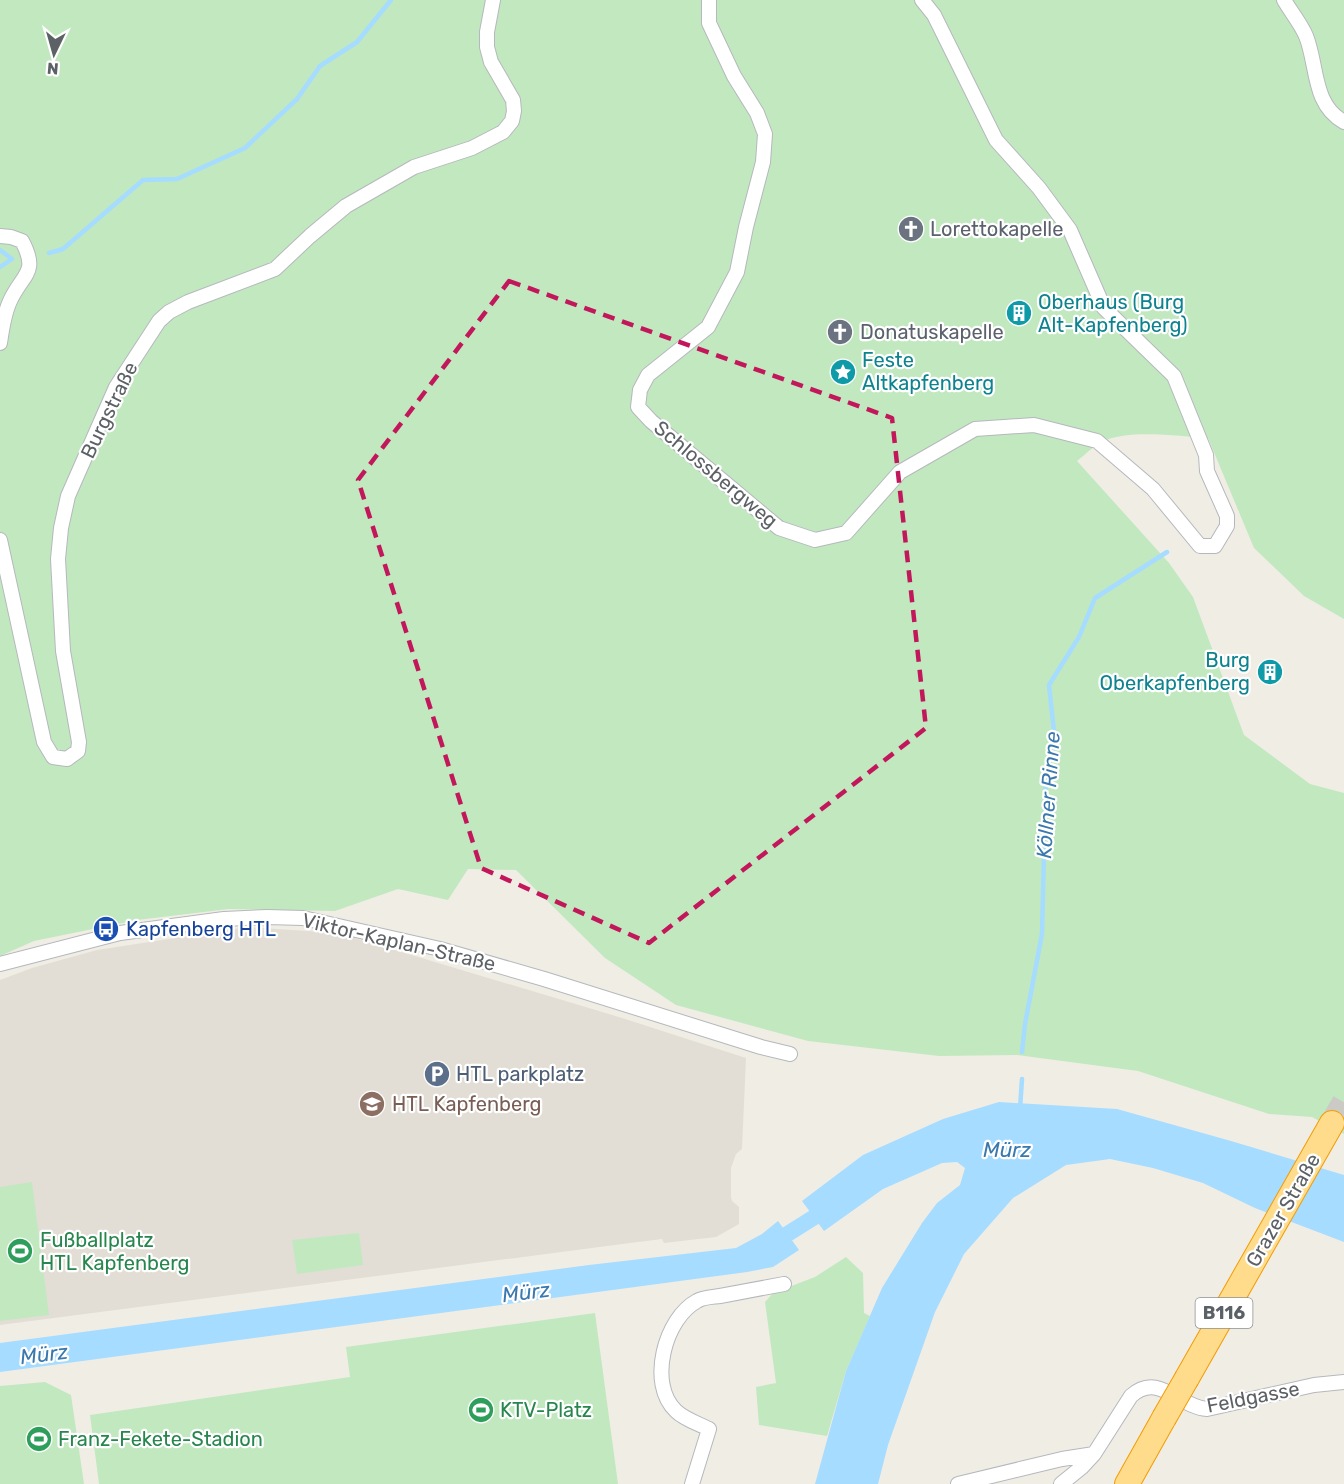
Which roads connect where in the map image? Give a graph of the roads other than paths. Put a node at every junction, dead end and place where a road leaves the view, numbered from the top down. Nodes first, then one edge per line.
1 (493, 0) edge
2 (709, 0) edge
3 (922, 0) edge
4 (1284, 0) edge
5 (1344, 122) edge
6 (0, 236) edge
7 (0, 343) edge
8 (0, 540) edge
9 (0, 964) edge
10 (790, 1054) dead end
11 (1332, 1123) tunnel mouth
12 (784, 1284) dead end
13 (1344, 1382) edge
14 (1094, 1454) junction
15 (692, 1484) edge
16 (958, 1484) edge
17 (1061, 1484) edge
18 (1127, 1484) edge

1 - 8 street, Burgstraße
2 - 3 street, Schlossbergweg
4 - 5 street
6 - 7 street
9 - 10 street, Viktor-Kaplan-Straße
11 - 18 highway, Grazer Straße / B116, bridge
12 - 15 street
13 - 14 street, Feldgasse
14 - 16 street
14 - 17 street, Feldgasse

